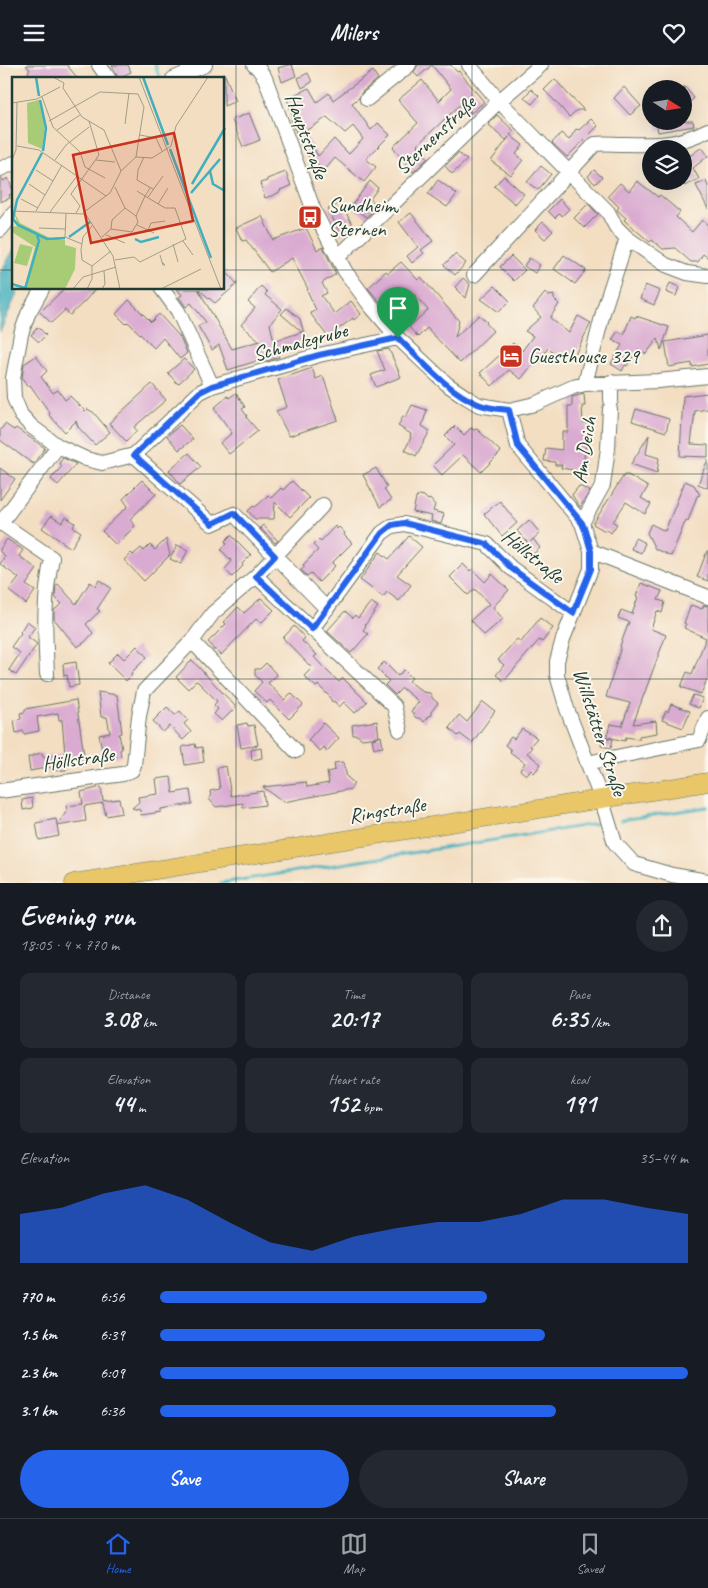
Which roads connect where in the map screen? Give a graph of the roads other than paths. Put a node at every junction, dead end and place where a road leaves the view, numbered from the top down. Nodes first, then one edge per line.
1 (99, 65) edge
2 (205, 65) edge
3 (254, 65) edge
4 (409, 65) edge
5 (469, 65) edge
6 (540, 65) edge
7 (108, 77) edge
8 (178, 77) edge
9 (367, 99) dead end
10 (500, 101) junction
11 (708, 130) edge
12 (12, 164) edge
13 (0, 169) edge
14 (569, 171) junction
15 (12, 215) edge
16 (0, 230) edge
17 (627, 238) junction
18 (338, 257) junction
19 (474, 275) dead end
20 (708, 276) edge
21 (41, 290) edge
22 (163, 290) edge
23 (398, 338) junction
24 (708, 376) edge
25 (612, 382) junction
26 (585, 384) junction
27 (212, 386) junction
28 (509, 410) junction
29 (58, 446) junction
30 (134, 455) junction
31 (323, 505) dead end
32 (1, 523) edge
33 (582, 523) junction
34 (591, 551) junction
35 (275, 556) junction
36 (256, 576) junction
37 (708, 597) edge
38 (327, 609) junction
39 (573, 613) junction
40 (312, 629) junction
41 (192, 641) junction
42 (47, 674) dead end
43 (708, 718) edge
44 (400, 730) dead end
45 (296, 751) dead end
46 (587, 763) junction
47 (708, 782) edge
48 (0, 791) edge
49 (601, 798) junction
50 (708, 881) edge
51 (74, 883) edge

1 - 7 street
2 - 8 street
3 - 18 street, Hauptstraße
4 - 9 street
5 - 10 street
6 - 10 street, Sternenstraße
10 - 14 street
10 - 18 street, Sternenstraße
11 - 14 street
12 - 13 street
14 - 17 street
14 - 19 street
15 - 16 street
17 - 20 street
17 - 26 street
18 - 23 street, Hauptstraße
21 - 29 street, Schmalzgrube
22 - 27 street
23 - 27 street, Schmalzgrube
23 - 28 street, Hauptstraße
24 - 25 street, Hauptstraße
25 - 26 street, Hauptstraße
25 - 33 street, Am Deich
26 - 28 street, Hauptstraße
27 - 30 street, Schmalzgrube
28 - 33 street, Willstätter Straße
29 - 30 street, Schmalzgrube
29 - 32 street
30 - 35 street
31 - 35 street, Höllstraße
32 - 42 street
33 - 34 street, Willstätter Straße
34 - 37 street
34 - 39 street, Willstätter Straße
35 - 36 street, Höllstraße
35 - 38 street
36 - 40 street
36 - 41 street, Höllstraße
38 - 39 street, Höllstraße
38 - 40 street, Höllstraße
39 - 46 street, Willstätter Straße
40 - 44 street
41 - 45 street
41 - 48 street, Höllstraße
43 - 46 street
46 - 49 street, Willstätter Straße
47 - 49 main road, Ringstraße
49 - 50 street, Willstätter Straße
49 - 51 main road, Ringstraße

